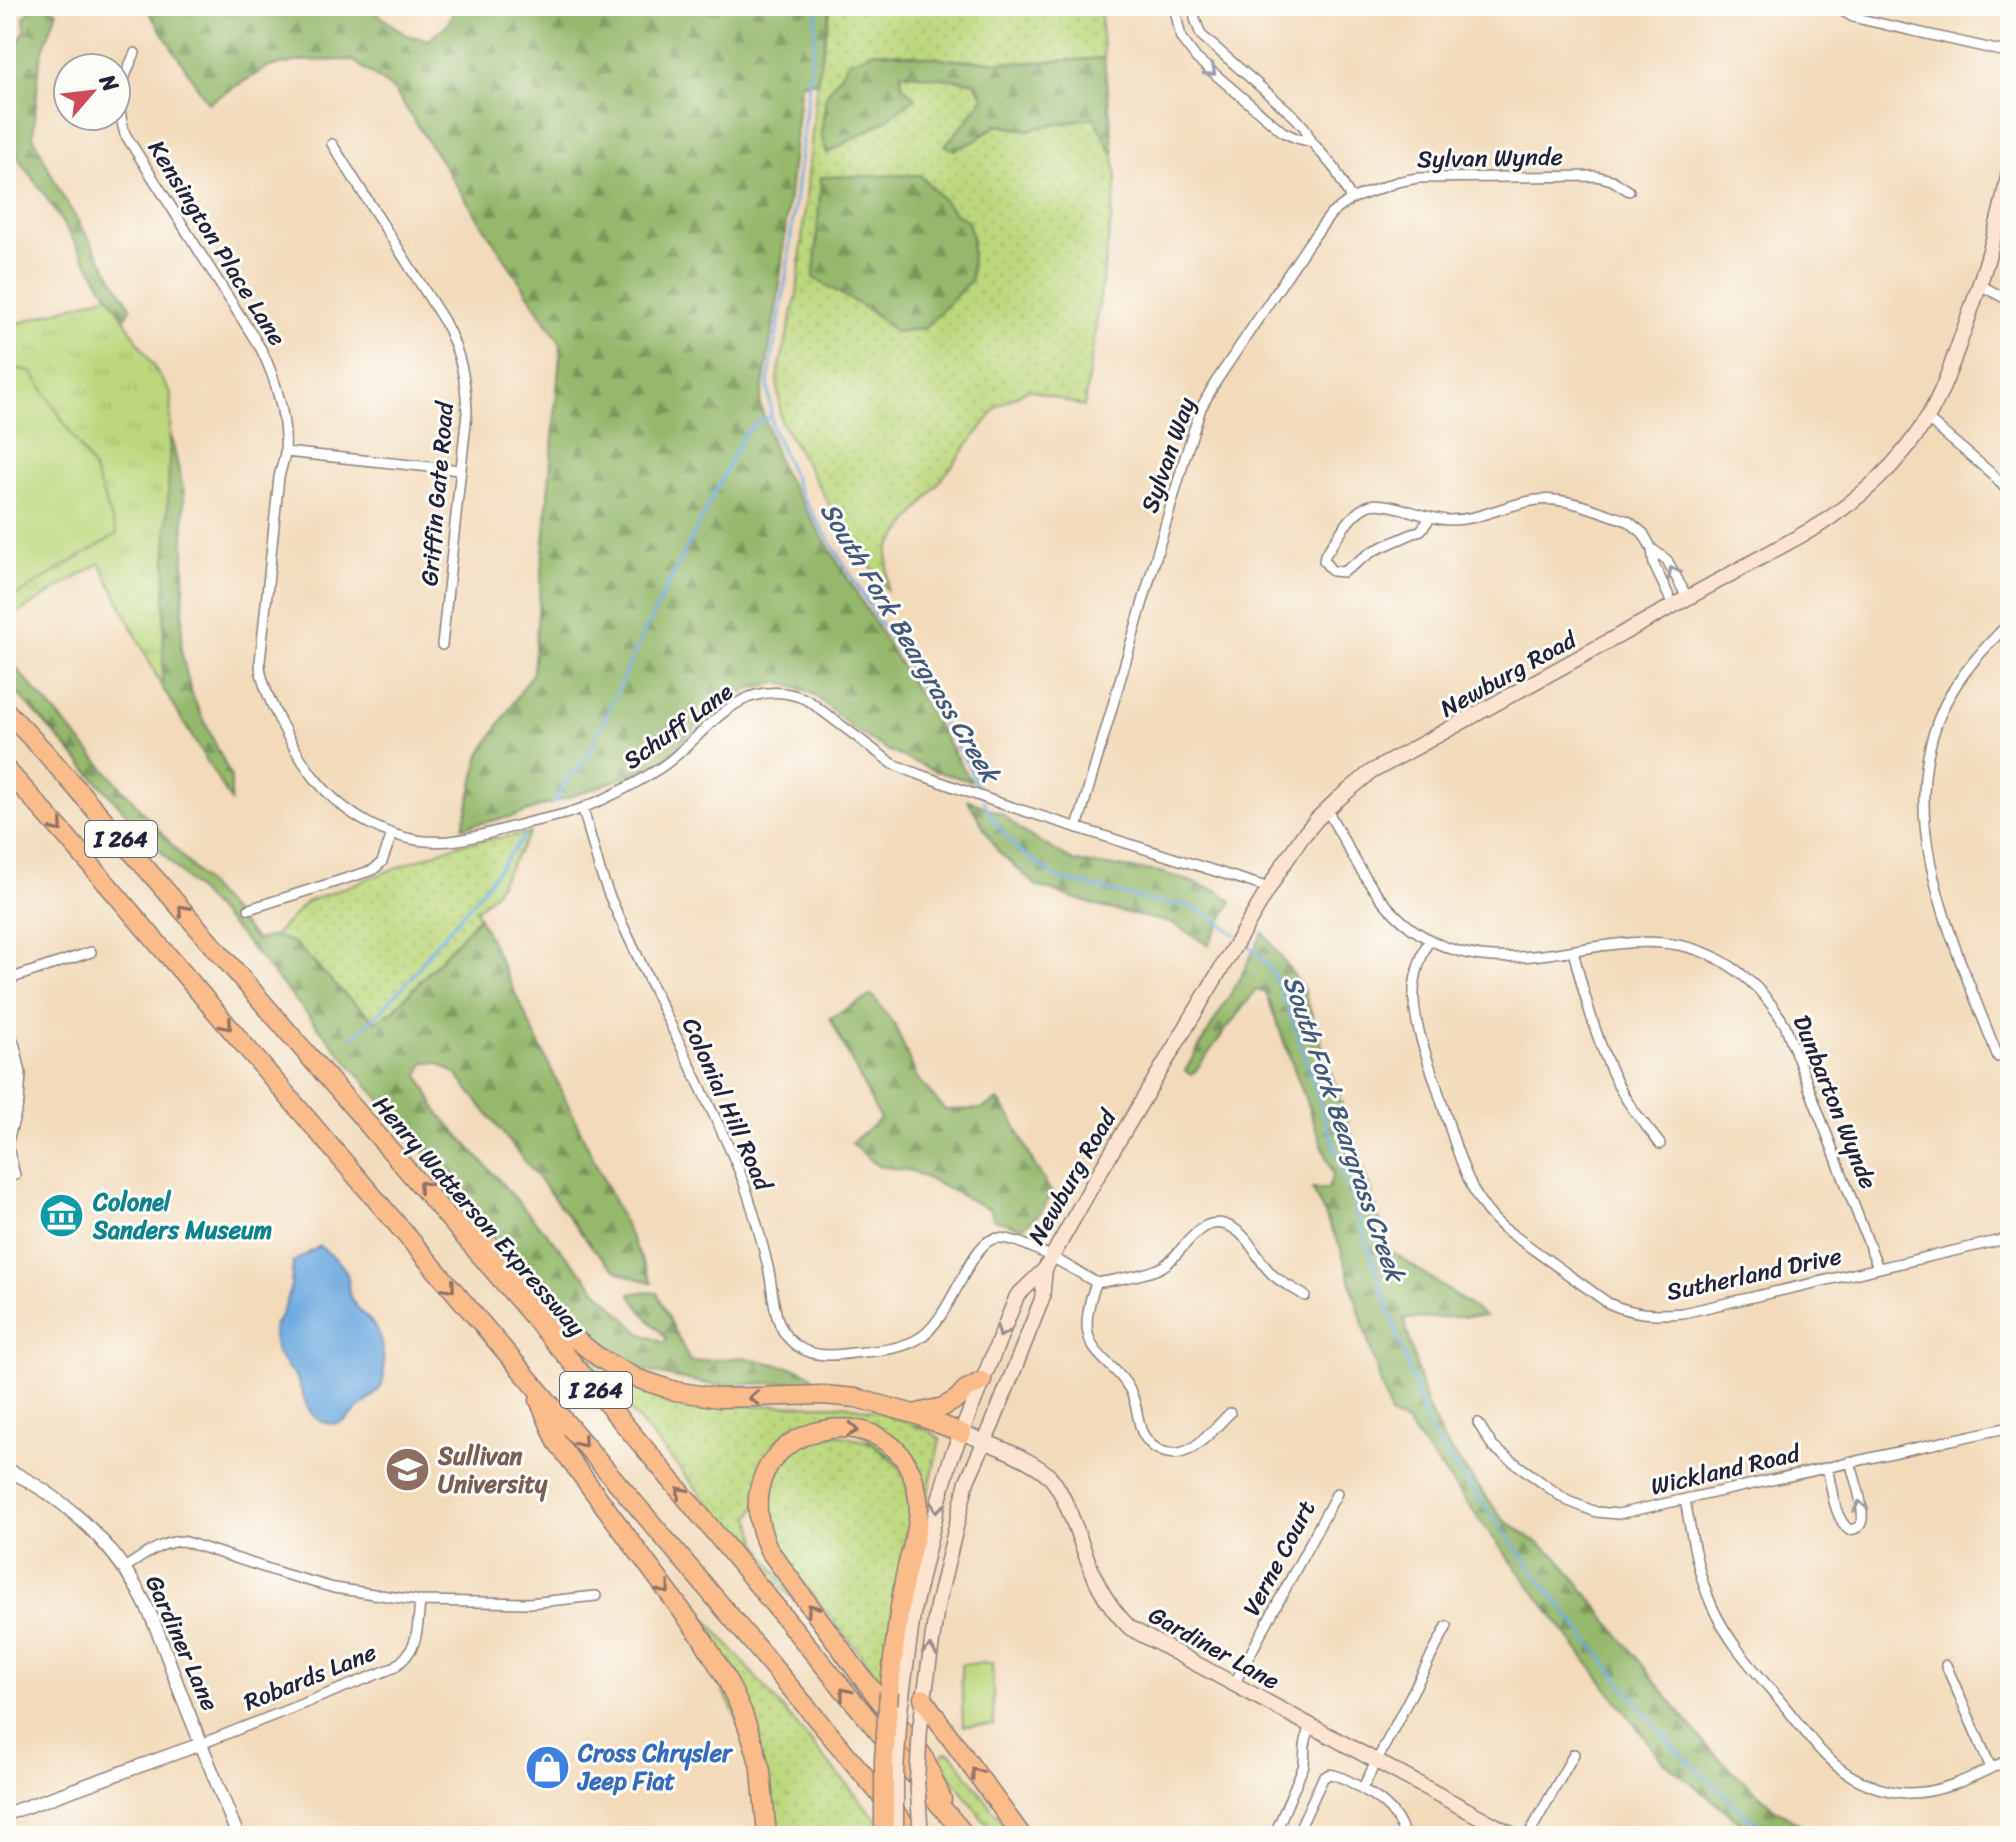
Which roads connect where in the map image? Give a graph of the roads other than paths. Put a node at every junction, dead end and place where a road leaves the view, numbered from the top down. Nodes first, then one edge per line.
1 (1176, 6) edge
2 (1195, 6) edge
3 (1834, 6) edge
4 (135, 53) dead end
5 (2010, 53) edge
6 (1312, 142) junction
7 (332, 144) dead end
8 (2010, 166) edge
9 (1629, 191) dead end
10 (1351, 199) junction
11 (1980, 285) junction
12 (2010, 301) edge
13 (1927, 419) junction
14 (285, 452) junction
15 (460, 470) junction
16 (2010, 493) edge
17 (1431, 517) junction
18 (1652, 549) junction
19 (1681, 603) junction
20 (2010, 622) edge
21 (442, 645) dead end
22 (6, 711) edge
23 (6, 769) edge
24 (583, 809) junction
25 (1327, 810) junction
26 (1077, 828) junction
27 (392, 834) junction
28 (1269, 888) junction
29 (249, 909) dead end
30 (1429, 940) junction
31 (1573, 951) junction
32 (91, 952) dead end
33 (6, 980) edge
34 (6, 1022) edge
35 (1998, 1057) dead end
36 (1660, 1144) dead end
37 (15, 1175) dead end
38 (450, 1218) junction
39 (2010, 1238) edge
40 (1048, 1263) junction
41 (1878, 1268) junction
42 (1097, 1283) junction
43 (1305, 1296) dead end
44 (982, 1381) junction
45 (532, 1383) junction
46 (1230, 1413) dead end
47 (914, 1414) junction
48 (1478, 1423) dead end
49 (2010, 1427) edge
50 (962, 1433) junction
51 (985, 1442) junction
52 (1850, 1461) junction
53 (1827, 1467) junction
54 (6, 1469) edge
55 (1337, 1493) dead end
56 (1685, 1500) junction
57 (124, 1568) junction
58 (596, 1596) dead end
59 (420, 1601) junction
60 (1447, 1626) dead end
61 (1946, 1665) dead end
62 (1234, 1684) junction
63 (923, 1698) junction
64 (1309, 1725) junction
65 (201, 1744) junction
66 (1574, 1754) dead end
67 (2010, 1759) edge
68 (1377, 1761) junction
69 (1991, 1768) junction
70 (1362, 1789) junction
71 (6, 1814) edge
72 (950, 1817) junction
73 (238, 1836) edge
74 (767, 1836) edge
75 (888, 1836) edge
76 (896, 1836) edge
77 (918, 1836) edge
78 (966, 1836) edge
79 (1022, 1836) edge
80 (1274, 1836) edge
81 (1296, 1836) edge
82 (1405, 1836) edge
83 (1515, 1836) edge
84 (1528, 1836) edge

1 -> 6 street
2 - 6 street
3 - 5 street
4 - 14 street, Kensington Place Lane
6 - 10 street
7 - 15 street, Griffin Gate Road
8 - 11 main road, Newburg Road
9 - 10 street, Sylvan Wynde
10 - 26 street, Sylvan Way
11 - 12 street
11 - 13 main road, Newburg Road
13 - 16 street
13 - 19 main road, Newburg Road
14 - 15 street
14 - 27 street, Kensington Place Lane
15 - 21 street, Griffin Gate Road
17 - 17 street
17 - 18 street
18 - 19 street
19 -> 18 street
19 - 25 main road, Newburg Road
20 - 35 street
38 -> 22 highway, Henry Watterson Expressway / I 264
23 -> 45 highway, I 264
24 - 26 street, Schuff Lane
24 - 27 street, Schuff Lane
24 - 40 street, Colonial Hill Road
25 - 28 main road, Newburg Road
25 - 30 street, Dunbarton Wynde
26 - 28 street, Schuff Lane
27 - 29 street
28 - 40 main road, Newburg Road
30 - 31 street, Dunbarton Wynde
30 - 41 street, Sutherland Drive
31 - 36 street
31 - 41 street, Dunbarton Wynde
32 - 33 street
34 - 37 street
47 -> 38 highway
72 -> 38 highway, Henry Watterson Expressway / I 264
39 - 41 street, Sutherland Drive
40 - 42 street
40 -> 44 main road, Newburg Road
40 - 51 main road, Newburg Road
42 - 43 street
42 - 46 street
44 - 47 highway
44 - 50 main road, Newburg Road
45 -> 74 highway
45 -> 77 highway, I 264
47 - 50 highway
48 - 56 street, Wickland Road
49 - 52 street, Wickland Road
50 - 51 main road, Gardiner Lane
50 -> 76 main road, Newburg Road, bridge
51 - 62 main road, Gardiner Lane
63 -> 51 main road, Newburg Road
52 - 53 street, Wickland Road
53 -> 52 street
53 - 56 street, Wickland Road
54 - 57 street, Gardiner Lane
55 - 62 street, Verne Court
56 - 69 street
57 - 59 street
57 - 65 street, Gardiner Lane
58 - 59 street
59 - 65 street, Robards Lane
60 - 68 street
61 - 69 street
62 - 64 main road, Gardiner Lane
63 - 77 main road, Newburg Road, bridge
79 -> 63 highway
64 - 68 main road, Gardiner Lane
64 - 80 street
65 - 71 street, Robards Lane
65 - 73 street, Gardiner Lane
66 - 84 street
67 - 69 street
68 - 70 street
68 - 83 main road, Gardiner Lane
70 - 81 street
70 - 82 street
72 -> 75 highway, bridge
72 - 78 highway, Henry Watterson Expressway / I 264

